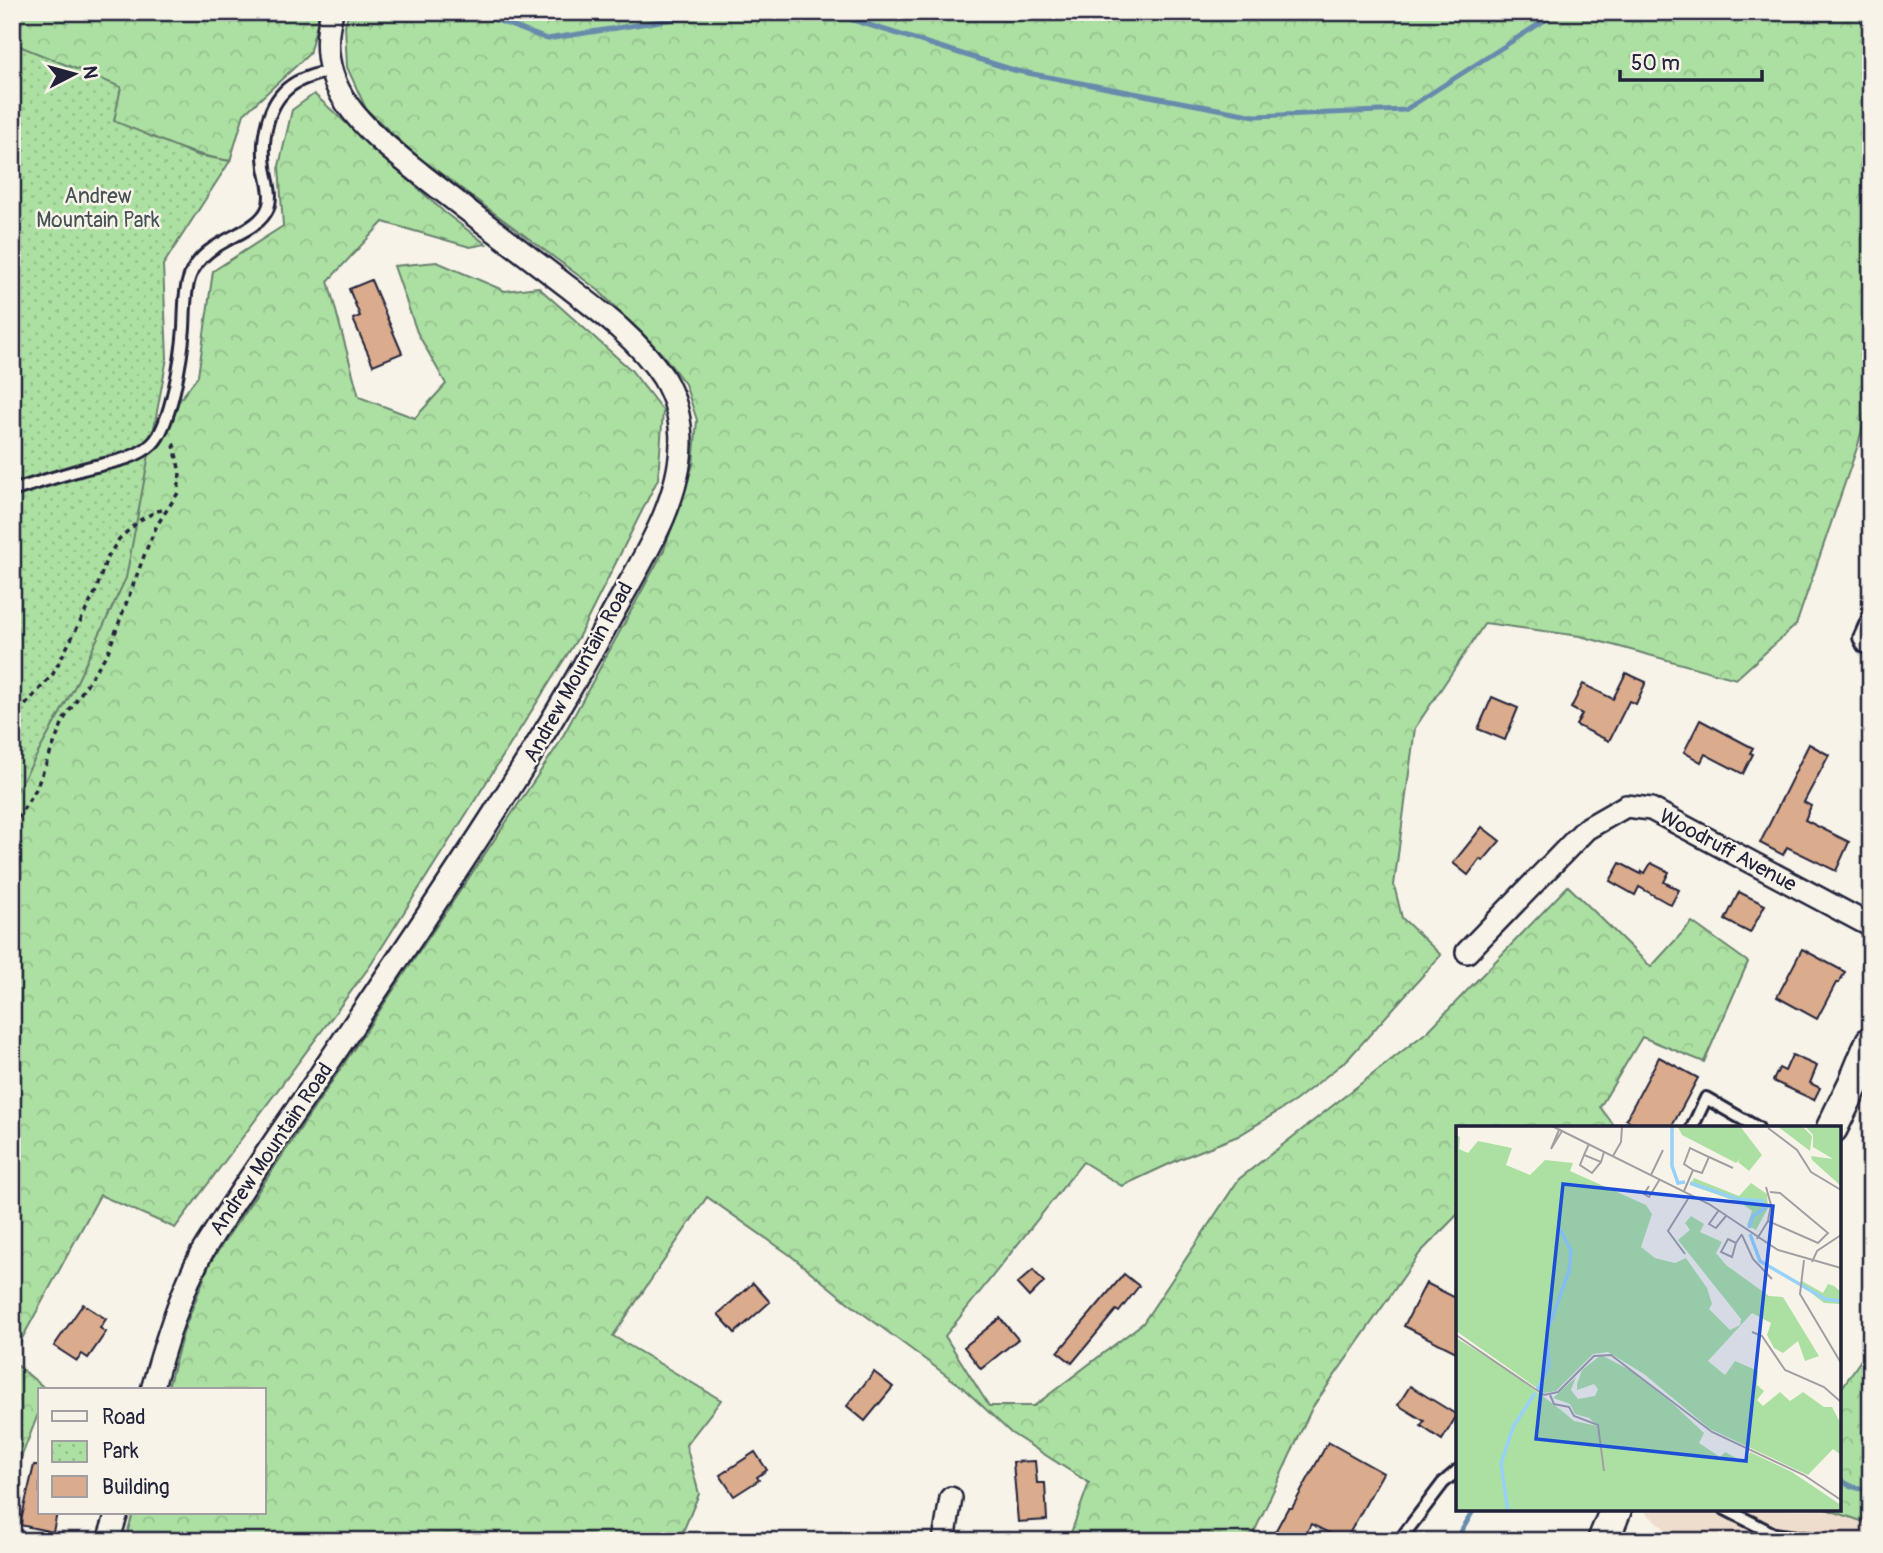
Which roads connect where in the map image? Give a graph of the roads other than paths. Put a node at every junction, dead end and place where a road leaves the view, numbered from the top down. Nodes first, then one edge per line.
1 (332, 12) edge
2 (331, 70) junction
3 (12, 491) edge
4 (1871, 611) edge
5 (1871, 650) edge
6 (1871, 926) edge
7 (1467, 952) dead end
8 (1871, 1042) edge
9 (1693, 1126) edge
10 (1755, 1126) edge
11 (1833, 1126) edge
12 (153, 1388) edge
13 (1456, 1472) edge
14 (951, 1498) dead end
15 (1615, 1511) edge
16 (1730, 1511) edge
17 (117, 1514) edge
18 (1775, 1537) edge
19 (108, 1541) edge
20 (944, 1541) edge
21 (1399, 1541) edge
22 (1603, 1541) edge
23 (1826, 1541) edge

1 - 2 street, Andrew Mountain Road
2 - 3 lane
2 - 12 street, Andrew Mountain Road
4 - 5 lane
6 - 7 street, Woodruff Avenue
8 - 11 street
9 - 10 lane
13 - 21 lane
14 - 20 street
15 - 22 street
16 - 18 lane
17 - 19 street
18 - 23 lane

